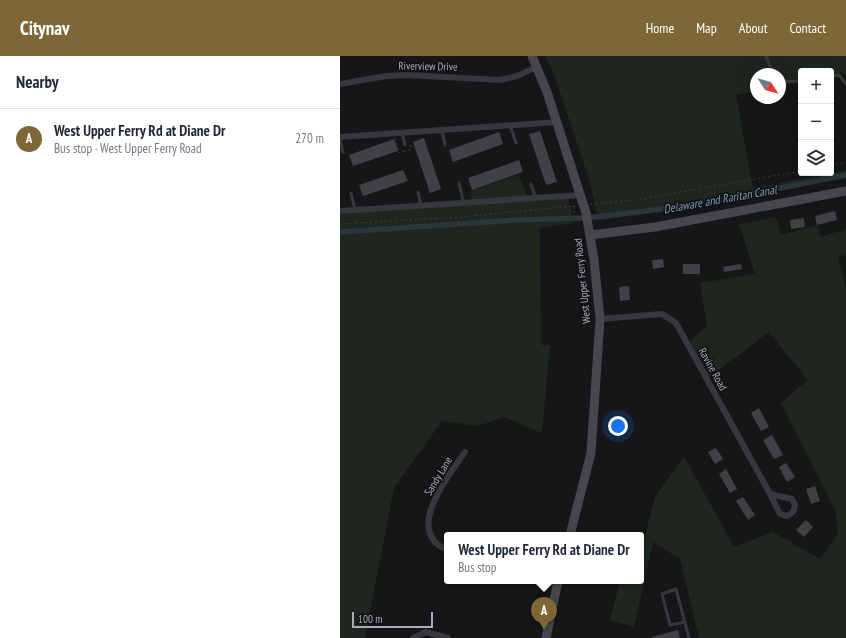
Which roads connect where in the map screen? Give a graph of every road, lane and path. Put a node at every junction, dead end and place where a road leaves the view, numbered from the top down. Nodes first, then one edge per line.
1 (532, 56) edge
2 (766, 56) edge
3 (537, 67) junction
4 (771, 68) edge
5 (834, 76) edge
6 (798, 81) edge
7 (786, 82) edge
8 (340, 84) edge
9 (846, 84) edge
10 (557, 122) junction
11 (510, 125) junction
12 (442, 130) junction
13 (402, 133) junction
14 (340, 138) edge
15 (516, 143) dead end
16 (405, 145) dead end
17 (445, 145) dead end
18 (343, 152) dead end
19 (846, 163) edge
20 (834, 165) edge
21 (798, 172) edge
22 (459, 183) dead end
23 (531, 184) dead end
24 (846, 191) edge
25 (418, 192) dead end
26 (351, 193) dead end
27 (582, 195) junction
28 (536, 199) junction
29 (464, 204) junction
30 (421, 206) junction
31 (355, 210) junction
32 (340, 211) edge
33 (597, 212) dead end
34 (574, 214) dead end
35 (340, 224) edge
36 (590, 236) junction
37 (600, 319) junction
38 (465, 452) dead end
39 (770, 494) dead end
40 (571, 532) edge
41 (444, 548) edge
42 (557, 584) edge
43 (685, 622) junction
44 (413, 638) edge
45 (448, 638) edge
46 (546, 638) edge
47 (689, 638) edge

1 - 3 main road, West Upper Ferry Road
2 - 4 lane
3 - 8 street, Riverview Drive
3 - 10 main road, West Upper Ferry Road
5 - 9 lane
6 - 7 lane
10 - 11 street
10 - 27 main road, West Upper Ferry Road
11 - 12 street
11 - 15 lane
12 - 13 street
12 - 17 lane
13 - 14 street
13 - 16 lane
14 - 18 lane
19 - 20 path
21 - 33 path
22 - 29 lane
23 - 28 lane
24 - 36 main road
25 - 30 lane
26 - 31 lane
27 - 28 street
27 - 36 main road, West Upper Ferry Road
28 - 29 street
29 - 30 street
30 - 31 street
31 - 32 street
34 - 35 path
36 - 37 main road, West Upper Ferry Road
37 - 39 street, Ravine Road
37 - 40 main road, West Upper Ferry Road
38 - 41 street, Sandy Lane
42 - 46 main road
43 - 43 lane
43 - 47 lane
44 - 45 street

